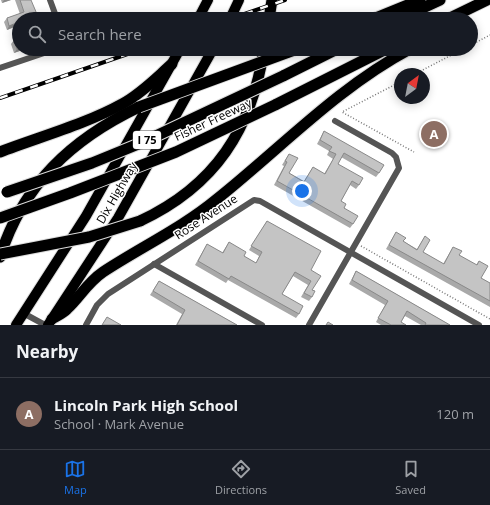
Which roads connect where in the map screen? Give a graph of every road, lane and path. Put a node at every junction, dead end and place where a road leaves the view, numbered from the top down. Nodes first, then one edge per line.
1 (50, 0) edge
2 (208, 0) edge
3 (239, 0) edge
4 (272, 0) edge
5 (420, 0) edge
6 (440, 0) edge
7 (486, 0) edge
8 (476, 5) junction
9 (54, 12) edge
10 (202, 12) edge
11 (233, 12) edge
12 (270, 12) edge
13 (390, 12) edge
14 (414, 12) edge
15 (462, 12) edge
16 (470, 12) edge
17 (490, 35) edge
18 (478, 41) edge
19 (35, 56) edge
20 (176, 56) edge
21 (209, 56) edge
22 (263, 56) edge
23 (278, 56) edge
24 (323, 56) edge
25 (372, 56) edge
26 (397, 56) edge
27 (450, 56) edge
28 (172, 64) junction
29 (0, 68) edge
30 (427, 68) edge
31 (394, 85) edge
32 (335, 121) dead end
33 (0, 152) edge
34 (414, 152) dead end
35 (4, 192) edge
36 (0, 218) edge
37 (361, 246) dead end
38 (350, 252) junction
39 (0, 255) edge
40 (154, 264) junction
41 (23, 313) junction
42 (490, 319) edge
43 (48, 323) edge
44 (16, 325) edge
45 (86, 325) edge
46 (262, 325) edge
47 (308, 325) edge
48 (479, 325) edge

1 - 9 street
2 - 10 main road
3 - 11 main road
4 - 12 highway
5 - 13 highway
6 - 14 highway
7 - 8 highway
8 - 15 highway
8 - 16 highway
17 - 18 path
19 - 29 street
20 - 28 main road, Dix Highway
21 - 43 main road, Dix Highway
22 - 39 highway, bridge
23 - 39 highway, bridge
24 - 35 highway, Fisher Freeway / I 75, bridge
25 - 36 highway, Fisher Freeway / I 75, bridge
26 - 43 highway
27 - 30 path
28 - 33 highway
28 - 41 main road, Dix Highway
31 - 34 path
32 - 38 street
37 - 42 path
38 - 40 street, Rose Avenue
38 - 47 street
38 - 48 street, Rose Avenue
40 - 45 street, Rose Avenue
40 - 46 street
41 - 43 street
41 - 44 main road, Dix Highway

